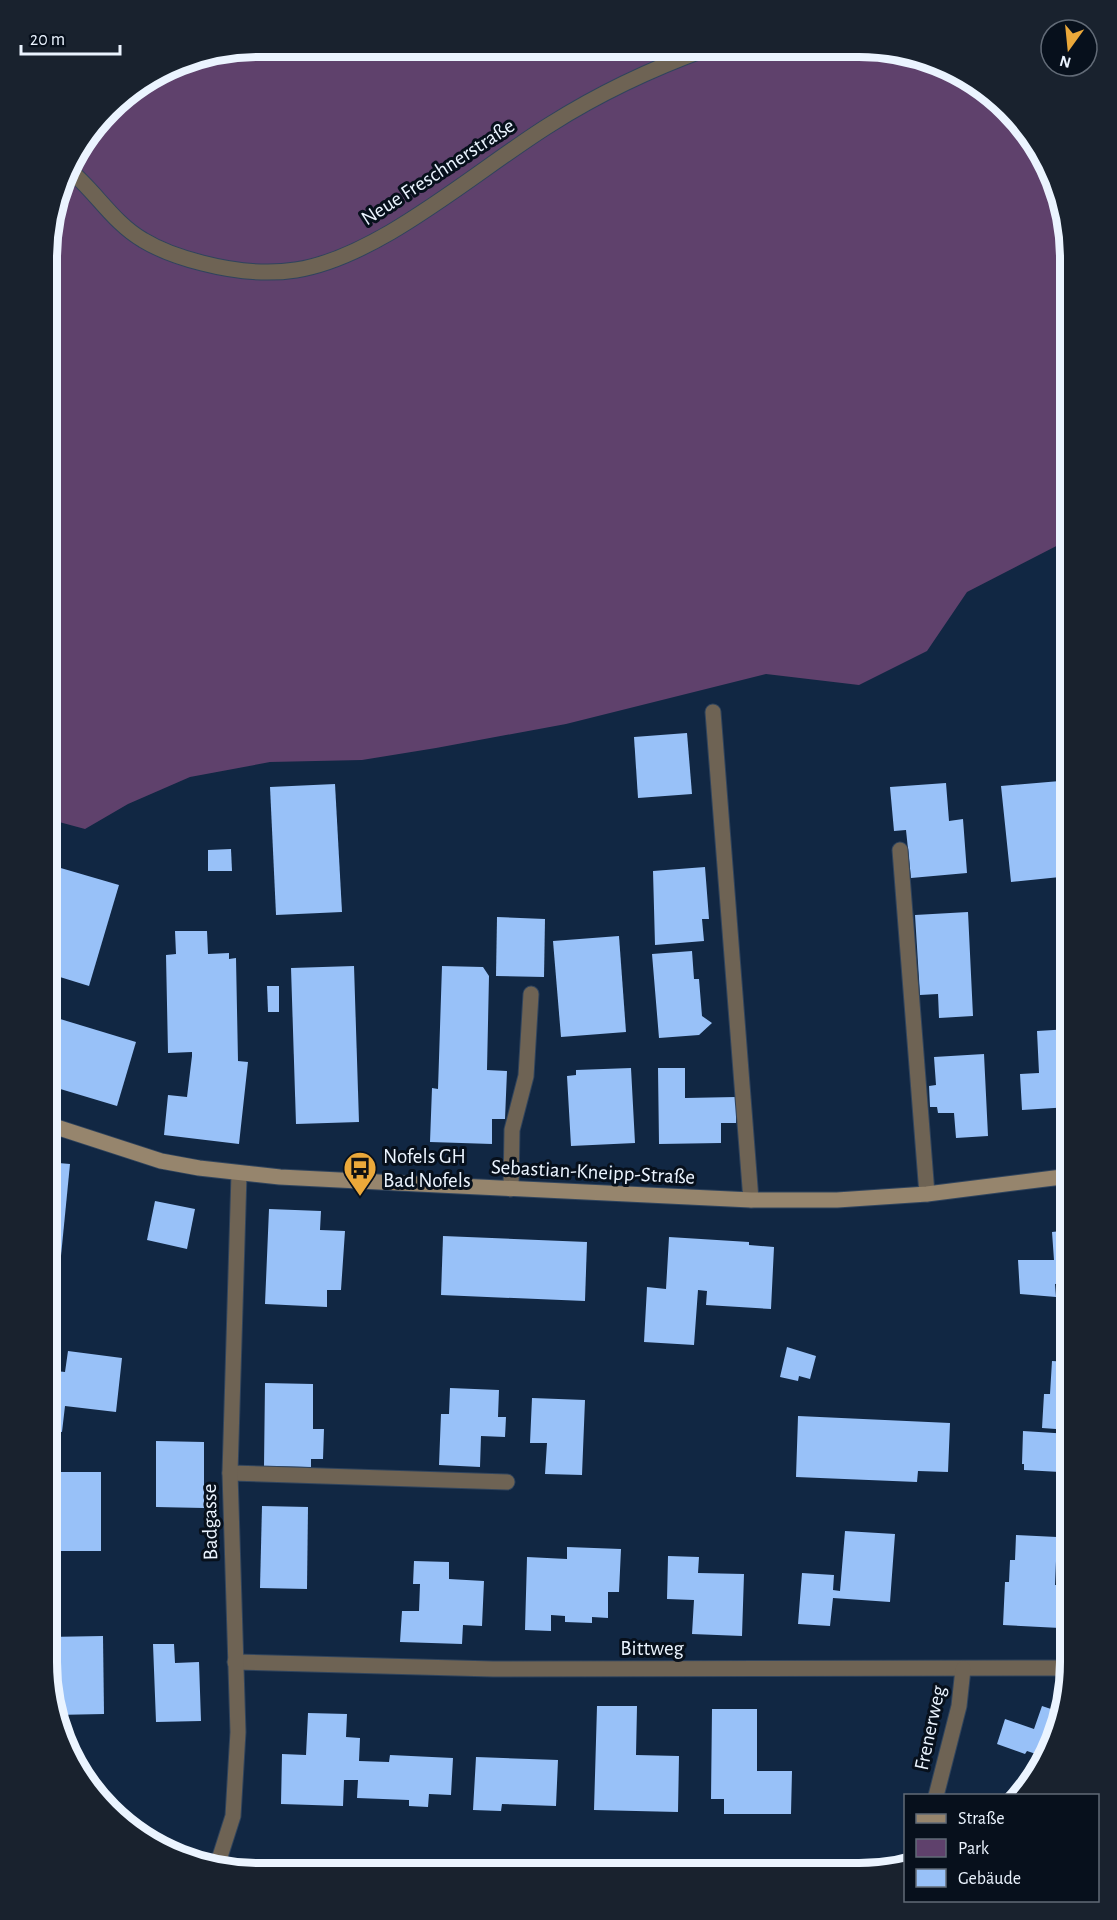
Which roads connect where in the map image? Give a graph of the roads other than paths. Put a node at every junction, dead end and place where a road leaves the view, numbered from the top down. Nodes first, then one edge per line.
1 (687, 57) edge
2 (75, 175) edge
3 (713, 712) dead end
4 (900, 850) dead end
5 (531, 994) dead end
6 (57, 1127) edge
7 (239, 1174) junction
8 (1060, 1177) edge
9 (511, 1189) junction
10 (927, 1194) junction
11 (751, 1200) junction
12 (230, 1473) junction
13 (507, 1482) dead end
14 (235, 1662) junction
15 (1060, 1668) edge
16 (963, 1669) junction
17 (937, 1794) edge
18 (219, 1859) edge

1 - 2 street, Neue Freschnerstraße
3 - 11 street
4 - 10 street
5 - 9 street
6 - 7 main road, Sebastian-Kneipp-Straße
7 - 9 main road, Sebastian-Kneipp-Straße
7 - 12 street, Badgasse
8 - 10 main road, Sebastian-Kneipp-Straße
9 - 11 main road, Sebastian-Kneipp-Straße
10 - 11 main road, Sebastian-Kneipp-Straße
12 - 13 street
12 - 14 street, Badgasse
14 - 16 street, Bittweg
14 - 18 street, Badgasse
15 - 16 street, Bittweg
16 - 17 street, Frenerweg

